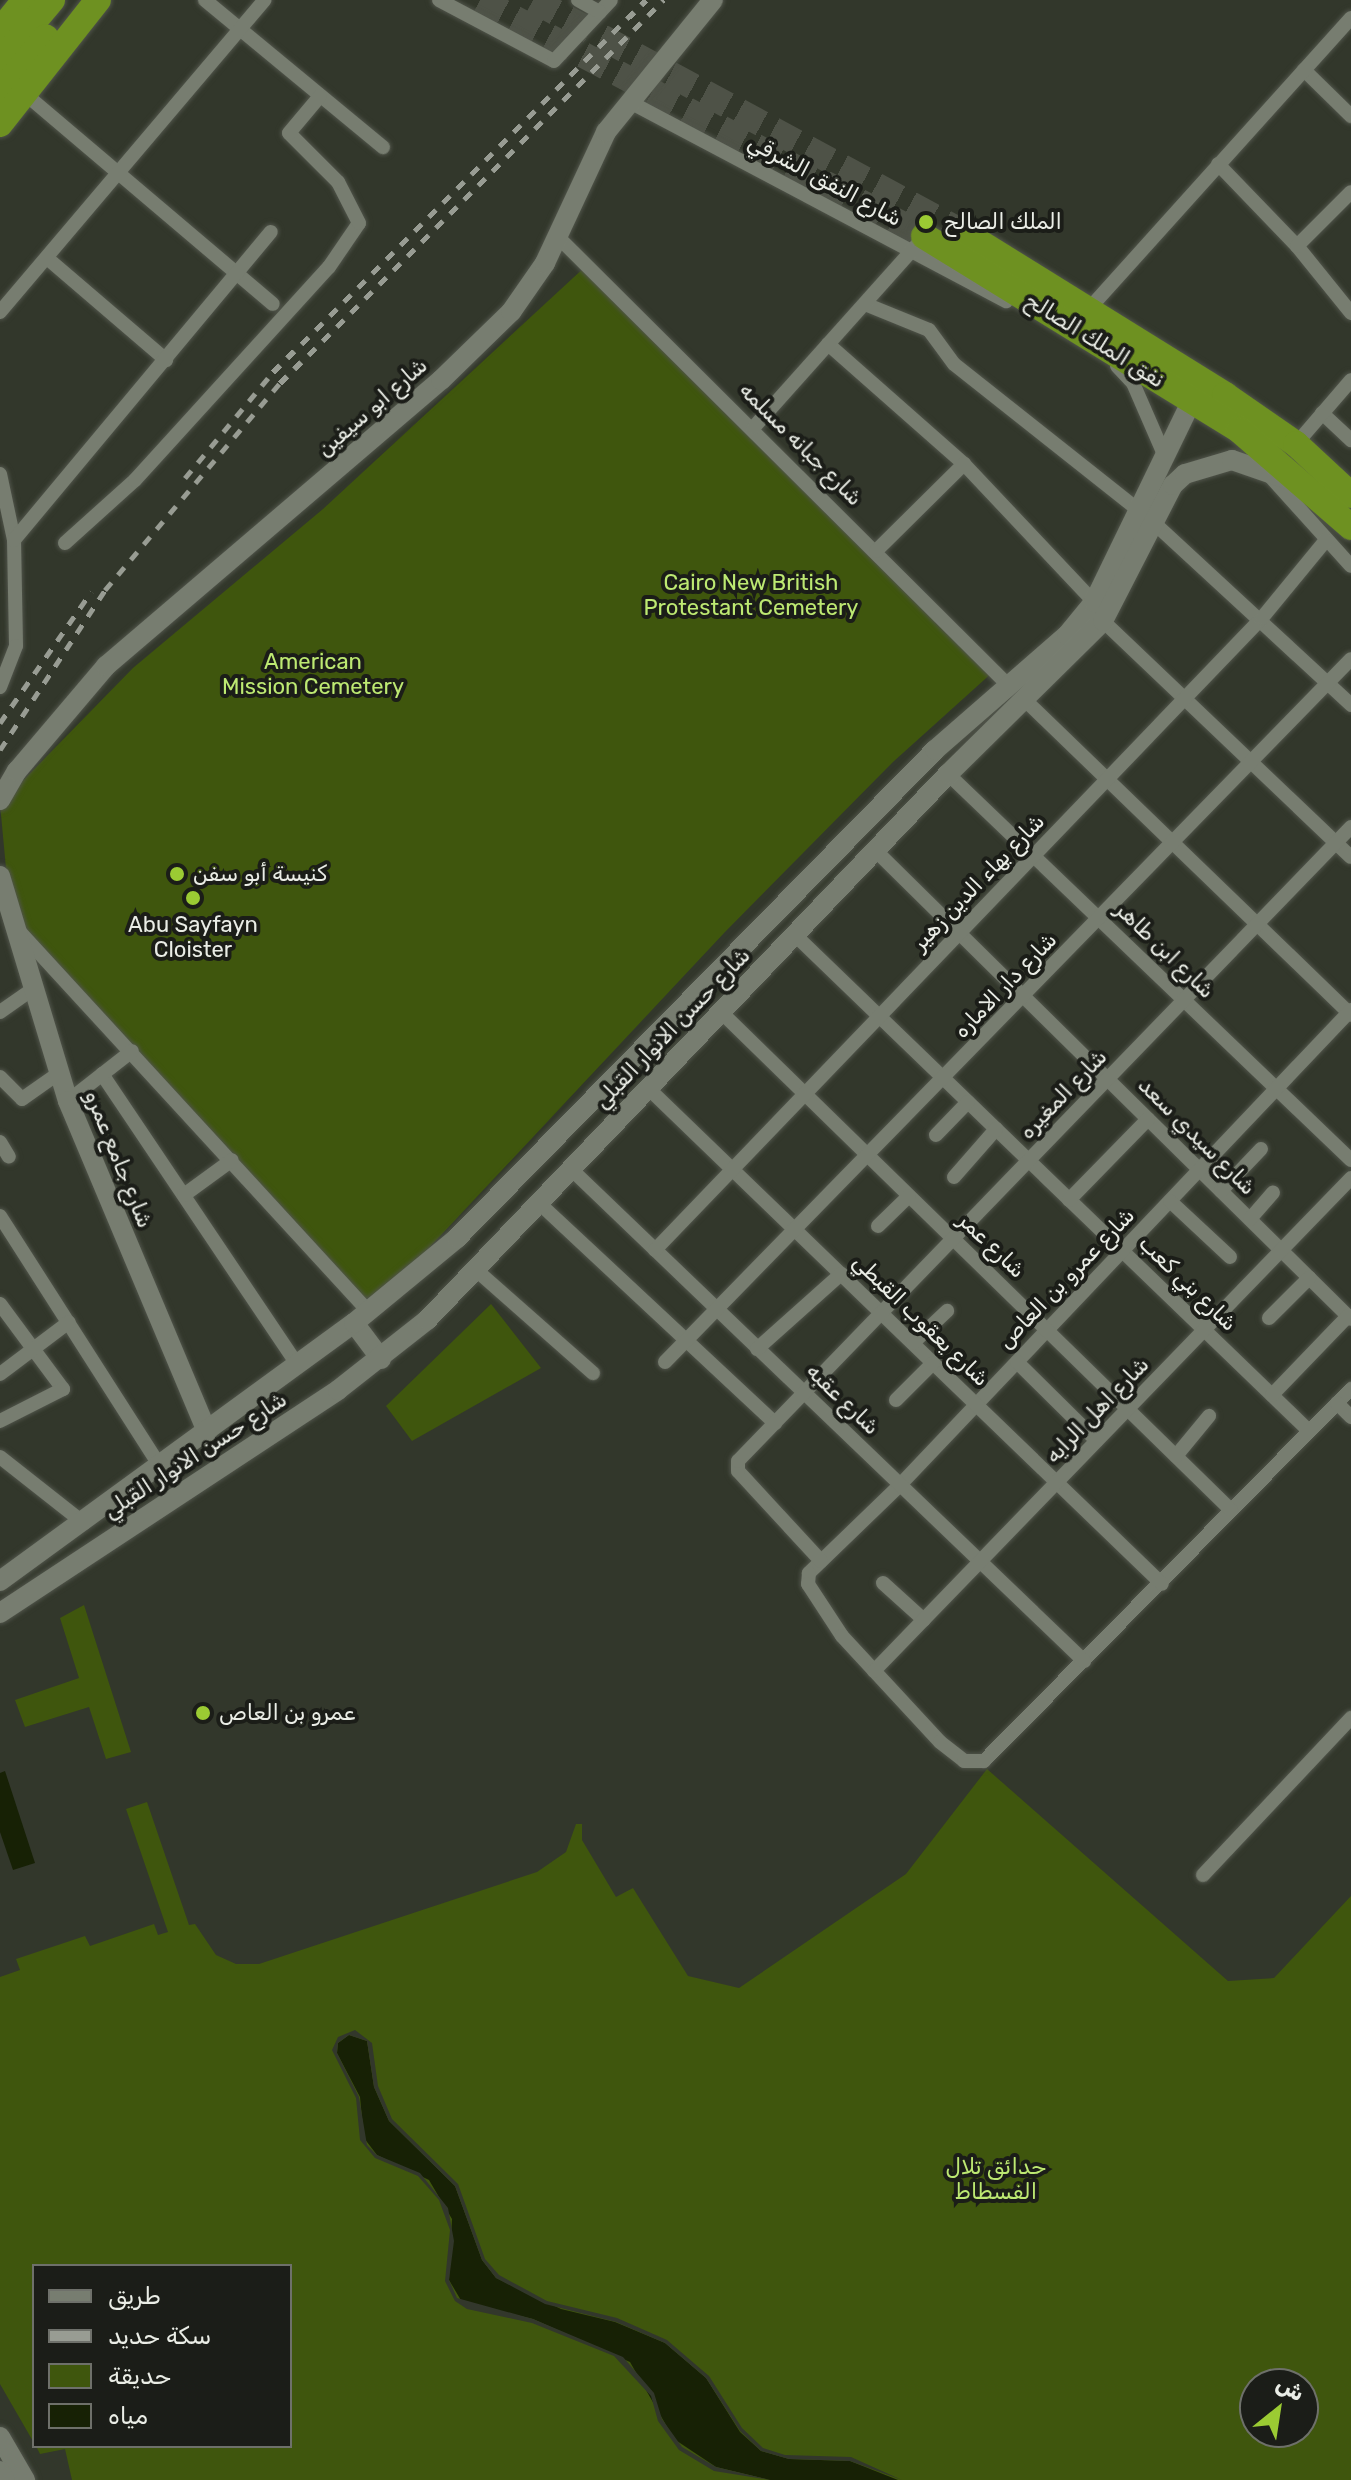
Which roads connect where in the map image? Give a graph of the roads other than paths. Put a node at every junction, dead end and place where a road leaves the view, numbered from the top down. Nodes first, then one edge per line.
1 (25, 0) edge
2 (52, 0) edge
3 (76, 0) edge
4 (98, 0) edge
5 (205, 0) edge
6 (265, 0) edge
7 (439, 0) edge
8 (578, 0) edge
9 (611, 0) edge
10 (713, 0) edge
11 (600, 12) junction
12 (1351, 18) edge
13 (240, 30) junction
14 (0, 31) edge
15 (0, 62) edge
16 (1304, 70) junction
17 (12, 93) edge
18 (320, 96) junction
19 (628, 101) junction
20 (1351, 116) edge
21 (0, 124) edge
22 (383, 147) dead end
23 (1218, 164) junction
24 (118, 174) junction
25 (1349, 198) edge
26 (961, 231) tunnel mouth
27 (271, 232) dead end
28 (558, 237) junction
29 (918, 244) junction
30 (1297, 246) junction
31 (47, 258) junction
32 (236, 274) junction
33 (273, 304) dead end
34 (865, 304) junction
35 (0, 312) edge
36 (1351, 313) edge
37 (1081, 326) junction
38 (828, 344) junction
39 (166, 360) junction
40 (1351, 380) edge
41 (1197, 391) junction
42 (1322, 413) junction
43 (754, 427) junction
44 (1351, 440) edge
45 (1275, 448) junction
46 (1166, 459) junction
47 (964, 464) junction
48 (0, 474) edge
49 (1351, 495) edge
50 (1147, 517) junction
51 (1351, 527) edge
52 (14, 540) junction
53 (1326, 540) junction
54 (65, 543) dead end
55 (876, 551) junction
56 (1351, 566) edge
57 (1098, 612) junction
58 (1262, 618) junction
59 (1351, 659) edge
60 (1329, 683) junction
61 (0, 687) edge
62 (1017, 693) junction
63 (1185, 699) junction
64 (1351, 705) edge
65 (1251, 762) junction
66 (948, 774) junction
67 (1107, 780) junction
68 (0, 800) edge
69 (1351, 827) edge
70 (1336, 842) junction
71 (1173, 843) junction
72 (875, 850) junction
73 (1034, 855) junction
74 (1351, 857) edge
75 (0, 876) edge
76 (2, 899) edge
77 (1100, 918) junction
78 (11, 922) junction
79 (1257, 924) junction
80 (960, 933) junction
81 (794, 934) junction
82 (32, 990) junction
83 (1024, 996) junction
84 (1185, 1000) junction
85 (0, 1012) edge
86 (721, 1012) junction
87 (1350, 1013) edge
88 (879, 1016) junction
89 (132, 1051) junction
90 (59, 1073) junction
91 (102, 1074) junction
92 (0, 1077) edge
93 (944, 1079) junction
94 (1108, 1080) junction
95 (648, 1088) junction
96 (1277, 1088) junction
97 (805, 1094) junction
98 (68, 1101) junction
99 (968, 1102) junction
100 (1148, 1119) junction
101 (996, 1129) junction
102 (936, 1135) dead end
103 (0, 1142) edge
104 (1261, 1149) dead end
105 (869, 1156) junction
106 (9, 1157) dead end
107 (232, 1160) junction
108 (1351, 1160) edge
109 (1029, 1161) junction
110 (571, 1169) junction
111 (733, 1169) junction
112 (1199, 1170) junction
113 (954, 1177) dead end
114 (1351, 1178) edge
115 (1221, 1191) junction
116 (1273, 1193) dead end
117 (184, 1195) junction
118 (909, 1196) junction
119 (1069, 1200) junction
120 (1170, 1201) junction
121 (539, 1203) junction
122 (0, 1216) edge
123 (1250, 1219) junction
124 (878, 1226) dead end
125 (797, 1231) junction
126 (954, 1239) junction
127 (655, 1250) junction
128 (1281, 1250) junction
129 (1122, 1251) junction
130 (1230, 1257) dead end
131 (476, 1270) junction
132 (841, 1274) junction
133 (1309, 1278) junction
134 (2, 1311) edge
135 (719, 1311) junction
136 (947, 1311) dead end
137 (883, 1314) junction
138 (362, 1317) junction
139 (1269, 1318) dead end
140 (1349, 1318) edge
141 (69, 1322) junction
142 (1047, 1330) junction
143 (1204, 1330) junction
144 (690, 1341) junction
145 (913, 1343) junction
146 (35, 1348) junction
147 (757, 1349) junction
148 (381, 1359) junction
149 (665, 1362) dead end
150 (1017, 1362) junction
151 (933, 1363) junction
152 (297, 1364) junction
153 (593, 1373) dead end
154 (0, 1374) edge
155 (1351, 1389) edge
156 (806, 1392) junction
157 (1272, 1395) junction
158 (896, 1400) dead end
159 (1337, 1403) junction
160 (976, 1404) junction
161 (1128, 1409) junction
162 (1209, 1416) dead end
163 (1351, 1417) edge
164 (0, 1421) edge
165 (775, 1423) junction
166 (1309, 1431) junction
167 (207, 1432) junction
168 (1097, 1441) junction
169 (1176, 1456) junction
170 (0, 1457) edge
171 (161, 1468) junction
172 (1057, 1483) junction
173 (900, 1485) junction
174 (1231, 1510) junction
175 (84, 1523) junction
176 (37, 1556) junction
177 (821, 1561) junction
178 (980, 1563) junction
179 (52, 1578) junction
180 (0, 1580) edge
181 (883, 1583) dead end
182 (1162, 1584) junction
183 (0, 1613) edge
184 (924, 1620) junction
185 (1084, 1661) junction
186 (874, 1671) junction
187 (1351, 1718) edge
188 (1203, 1875) dead end
189 (0, 2437) edge
190 (0, 2471) edge
191 (5, 2480) edge
192 (25, 2480) edge

1 - 14 highway
2 - 15 highway
3 - 17 highway
4 - 17 highway
5 - 13 street
6 - 13 street
7 - 11 street
8 - 11 street
9 - 11 street
10 - 19 main road, شارع ابو سيفين
12 - 16 street
13 - 18 street
13 - 24 street
16 - 20 street
16 - 23 street
17 - 21 highway
17 - 24 street
18 - 22 street
18 - 54 street
19 - 28 main road, شارع ابو سيفين
19 - 29 street, شارع النفق الشرقي
23 - 30 street
23 - 37 street
24 - 31 street
24 - 32 street
25 - 30 street
26 - 37 highway, نفق الملك الصالح
27 - 32 street
28 - 43 street, شارع جبانه مسلمه
28 - 68 main road, شارع ابو سيفين
29 - 34 street
29 - 37 highway, نفق الملك الصالح
30 - 36 street
31 - 35 street
31 - 39 street
32 - 33 street
32 - 39 street
34 - 38 street
34 - 50 street
37 - 41 highway, نفق الملك الصالح
37 - 46 street
38 - 43 street
38 - 47 street
39 - 52 street
40 - 42 street
41 - 45 highway, نفق الملك الصالح
41 - 46 main road, شارع حسن الانوار القبلي
42 - 44 street
42 - 45 street
43 - 55 street, شارع جبانه مسلمه
45 - 49 highway
45 - 50 main road, شارع حسن الانوار القبلي
45 - 51 highway
45 - 53 street
46 - 50 main road, شارع حسن الانوار القبلي
47 - 55 street
47 - 57 street
48 - 52 street
50 - 57 main road, شارع حسن الانوار القبلي
50 - 58 street
52 - 61 street
53 - 56 street
53 - 58 street, شارع بهاء الدين زهير
55 - 62 street, شارع جبانه مسلمه
57 - 62 main road, شارع حسن الانوار القبلي
57 - 63 street
58 - 60 street
58 - 63 street, شارع بهاء الدين زهير
59 - 60 street, شارع دار الاماره
60 - 64 street
60 - 65 street, شارع دار الاماره
62 - 66 main road, شارع حسن الانوار القبلي
62 - 67 street, شارع جبانه مسلمه
62 - 138 main road, شارع حسن الانوار القبلي
63 - 65 street
63 - 67 street, شارع بهاء الدين زهير
65 - 70 street
65 - 71 street, شارع دار الاماره
66 - 72 main road, شارع حسن الانوار القبلي
66 - 73 street, شارع ابن طاهر
67 - 71 street, شارع جبانه مسلمه
67 - 73 street, شارع بهاء الدين زهير
69 - 70 street, شارع المغيره
70 - 74 street
70 - 79 street, شارع المغيره
71 - 77 street, شارع دار الاماره
71 - 79 street, شارع جبانه مسلمه
72 - 80 street, شارع سيدي سعد
72 - 81 main road, شارع حسن الانوار القبلي
73 - 77 street, شارع ابن طاهر
73 - 80 street, شارع بهاء الدين زهير
75 - 76 main road
76 - 78 main road, شارع جامع عمرو
77 - 83 street, شارع دار الاماره
77 - 84 street, شارع ابن طاهر
78 - 82 main road, شارع جامع عمرو
78 - 89 street
79 - 84 street, شارع المغيره
79 - 87 street, شارع جبانه مسلمه
80 - 83 street, شارع سيدي سعد
80 - 88 street, شارع بهاء الدين زهير
81 - 86 main road, شارع حسن الانوار القبلي
81 - 88 street, شارع بني كعب
82 - 85 street
82 - 90 main road, شارع جامع عمرو
83 - 93 street, شارع دار الاماره
83 - 94 street, شارع سيدي سعد
84 - 94 street, شارع المغيره
84 - 96 street, شارع ابن طاهر
86 - 95 main road, شارع حسن الانوار القبلي
86 - 97 street, شارع عمر
87 - 96 street, شارع عمرو بن العاص
88 - 93 street, شارع بني كعب
88 - 97 street, شارع بهاء الدين زهير
89 - 91 street
89 - 107 street
90 - 92 street
90 - 98 main road, شارع جامع عمرو
91 - 98 street
91 - 117 street
93 - 99 street, شارع بني كعب
93 - 105 street, شارع دار الاماره
94 - 100 street, شارع سيدي سعد
94 - 109 street, شارع المغيره
95 - 110 main road, شارع حسن الانوار القبلي
95 - 111 street, شارع يعقوب القبطي
96 - 108 street, شارع ابن طاهر
96 - 112 street, شارع عمرو بن العاص
97 - 105 street, شارع عمر
97 - 111 street, شارع بهاء الدين زهير
98 - 167 main road, شارع جامع عمرو
99 - 101 street, شارع بني كعب
99 - 102 street
100 - 112 street, شارع سيدي سعد
100 - 119 street
101 - 109 street, شارع بني كعب
101 - 113 street
103 - 106 street
104 - 115 street
105 - 118 street, شارع عمر
105 - 125 street, شارع دار الاماره
107 - 117 street
107 - 138 street
109 - 119 street, شارع بني كعب
109 - 126 street, شارع المغيره
110 - 121 main road, شارع حسن الانوار القبلي
110 - 127 street, شارع عقبه
111 - 125 street, شارع يعقوب القبطي
111 - 127 street, شارع بهاء الدين زهير
112 - 115 street, شارع سيدي سعد
112 - 120 street, شارع عمرو بن العاص
114 - 128 street, شارع اهل الرايه
115 - 123 street, شارع سيدي سعد
116 - 123 street
117 - 152 street
118 - 124 street
118 - 126 street, شارع عمر
119 - 129 street, شارع بني كعب
120 - 129 street, شارع عمرو بن العاص
120 - 130 street
121 - 131 main road, شارع حسن الانوار القبلي
121 - 144 street
122 - 141 street
123 - 128 street, شارع سيدي سعد
125 - 132 street, شارع يعقوب القبطي
125 - 135 street, شارع دار الاماره
126 - 137 street, شارع المغيره
126 - 142 street, شارع عمر
127 - 135 street, شارع عقبه
128 - 133 street, شارع سيدي سعد
128 - 143 street, شارع اهل الرايه
129 - 142 street, شارع عمرو بن العاص
129 - 143 street, شارع بني كعب
131 - 148 main road, شارع حسن الانوار القبلي
131 - 153 street
132 - 137 street, شارع يعقوب القبطي
132 - 147 street
133 - 139 street
133 - 140 street, شارع سيدي سعد
134 - 146 street
135 - 144 street, شارع دار الاماره
135 - 147 street, شارع عقبه
136 - 145 street
137 - 145 street, شارع يعقوب القبطي
137 - 156 street, شارع المغيره
138 - 148 main road
138 - 152 main road, شارع حسن الانوار القبلي
140 - 157 street
141 - 146 street
141 - 171 street
142 - 150 street, شارع عمرو بن العاص
142 - 161 street, شارع عمر
143 - 157 street, شارع بني كعب
143 - 161 street, شارع اهل الرايه
144 - 149 street, شارع دار الاماره
144 - 165 street
145 - 151 street, شارع يعقوب القبطي
146 - 154 street
146 - 164 street
147 - 156 street, شارع عقبه
148 - 179 main road, شارع حسن الانوار القبلي
150 - 160 street, شارع عمرو بن العاص
150 - 168 street
151 - 158 street
151 - 160 street, شارع يعقوب القبطي
152 - 167 main road, شارع حسن الانوار القبلي
155 - 159 street
156 - 165 street, شارع المغيره
156 - 173 street, شارع عقبه
157 - 166 street, شارع بني كعب
159 - 163 street
159 - 166 street
160 - 172 street, شارع يعقوب القبطي
160 - 173 street, شارع عمرو بن العاص
161 - 168 street, شارع اهل الرايه
161 - 169 street, شارع عمر
162 - 169 street
165 - 177 street, شارع المغيره
166 - 174 street
167 - 171 main road, شارع حسن الانوار القبلي
168 - 172 street, شارع اهل الرايه
169 - 174 street, شارع عمر
170 - 175 street
171 - 175 main road, شارع حسن الانوار القبلي
172 - 178 street, شارع اهل الرايه
172 - 182 street, شارع يعقوب القبطي
173 - 177 street, شارع عمرو بن العاص
173 - 178 street, شارع عقبه
174 - 182 street
175 - 176 main road, شارع حسن الانوار القبلي
176 - 179 main road
176 - 180 main road, شارع حسن الانوار القبلي
177 - 186 street, شارع عمرو بن العاص
178 - 184 street, شارع اهل الرايه
178 - 185 street, شارع عقبه
179 - 183 main road, شارع حسن الانوار القبلي
181 - 184 street
182 - 185 street
184 - 186 street, شارع اهل الرايه
185 - 186 street
187 - 188 street
189 - 192 main road
190 - 191 main road

